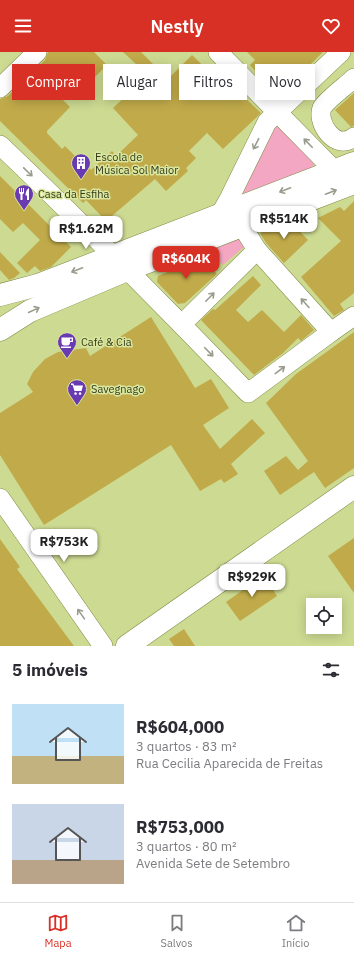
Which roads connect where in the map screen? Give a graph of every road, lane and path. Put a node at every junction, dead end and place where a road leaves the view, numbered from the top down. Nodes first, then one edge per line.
1 (37, 52) edge
2 (218, 52) edge
3 (341, 52) edge
4 (315, 76) edge
5 (354, 78) edge
6 (0, 88) edge
7 (289, 100) edge
8 (312, 100) edge
9 (328, 102) junction
10 (277, 111) junction
11 (354, 137) edge
12 (0, 145) edge
13 (350, 177) edge
14 (220, 215) junction
15 (242, 226) junction
16 (257, 250) junction
17 (120, 263) junction
18 (0, 295) edge
19 (354, 316) edge
20 (182, 324) junction
21 (0, 330) edge
22 (331, 332) junction
23 (354, 487) edge
24 (0, 498) edge
25 (103, 646) edge
26 (127, 646) edge

1 - 6 street
2 - 10 street
3 - 4 street
5 - 9 street
7 - 10 street
8 - 9 street
9 - 11 street
13 -> 10 street
10 -> 14 street
12 -> 17 street
13 -> 14 main road
15 -> 13 main road
14 - 17 main road
15 - 16 street
15 - 17 main road
20 -> 16 street
22 -> 16 street
17 -> 18 main road
17 - 20 street
21 -> 17 main road
19 - 22 street
20 -> 22 street
23 - 26 main road
25 -> 24 street

